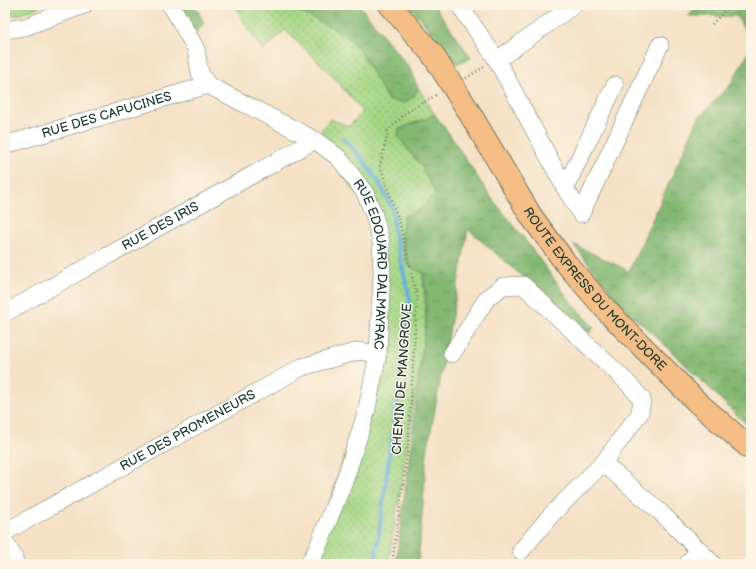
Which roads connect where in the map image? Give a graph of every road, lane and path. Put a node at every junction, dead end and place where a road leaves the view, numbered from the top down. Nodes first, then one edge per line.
1 (84, 5) edge
2 (170, 5) edge
3 (390, 5) edge
4 (459, 5) edge
5 (574, 5) edge
6 (730, 5) edge
7 (712, 24) dead end
8 (5, 30) edge
9 (660, 45) dead end
10 (497, 60) junction
11 (469, 76) dead end
12 (463, 80) dead end
13 (208, 85) junction
14 (615, 85) dead end
15 (444, 91) dead end
16 (315, 140) junction
17 (5, 145) edge
18 (565, 188) junction
19 (5, 313) edge
20 (378, 354) junction
21 (452, 354) dead end
22 (751, 449) edge
23 (603, 463) junction
24 (5, 532) edge
25 (5, 542) edge
26 (700, 550) junction
27 (521, 551) dead end
28 (16, 564) edge
29 (309, 564) edge
30 (392, 564) edge
31 (687, 564) edge
32 (713, 564) edge

1 - 8 street
2 - 13 street
3 - 22 main road, ROUTE EXPRESS DU MONT-DORE, bridge
4 - 10 street
5 - 10 street
6 - 7 path
9 - 18 street
10 - 18 street
11 - 12 path
13 - 16 street, RUE EDOUARD DALMAYRAC
13 - 17 street, RUE DES CAPUCINES
14 - 18 street
15 - 30 path, CHEMIN DE MANGROVE
16 - 19 street, RUE DES IRIS
16 - 20 street, RUE EDOUARD DALMAYRAC
20 - 24 street, RUE DES PROMENEURS
20 - 29 street, RUE EDOUARD DALMAYRAC
21 - 23 street
23 - 26 street
23 - 27 street
25 - 28 street
26 - 31 street
26 - 32 street

